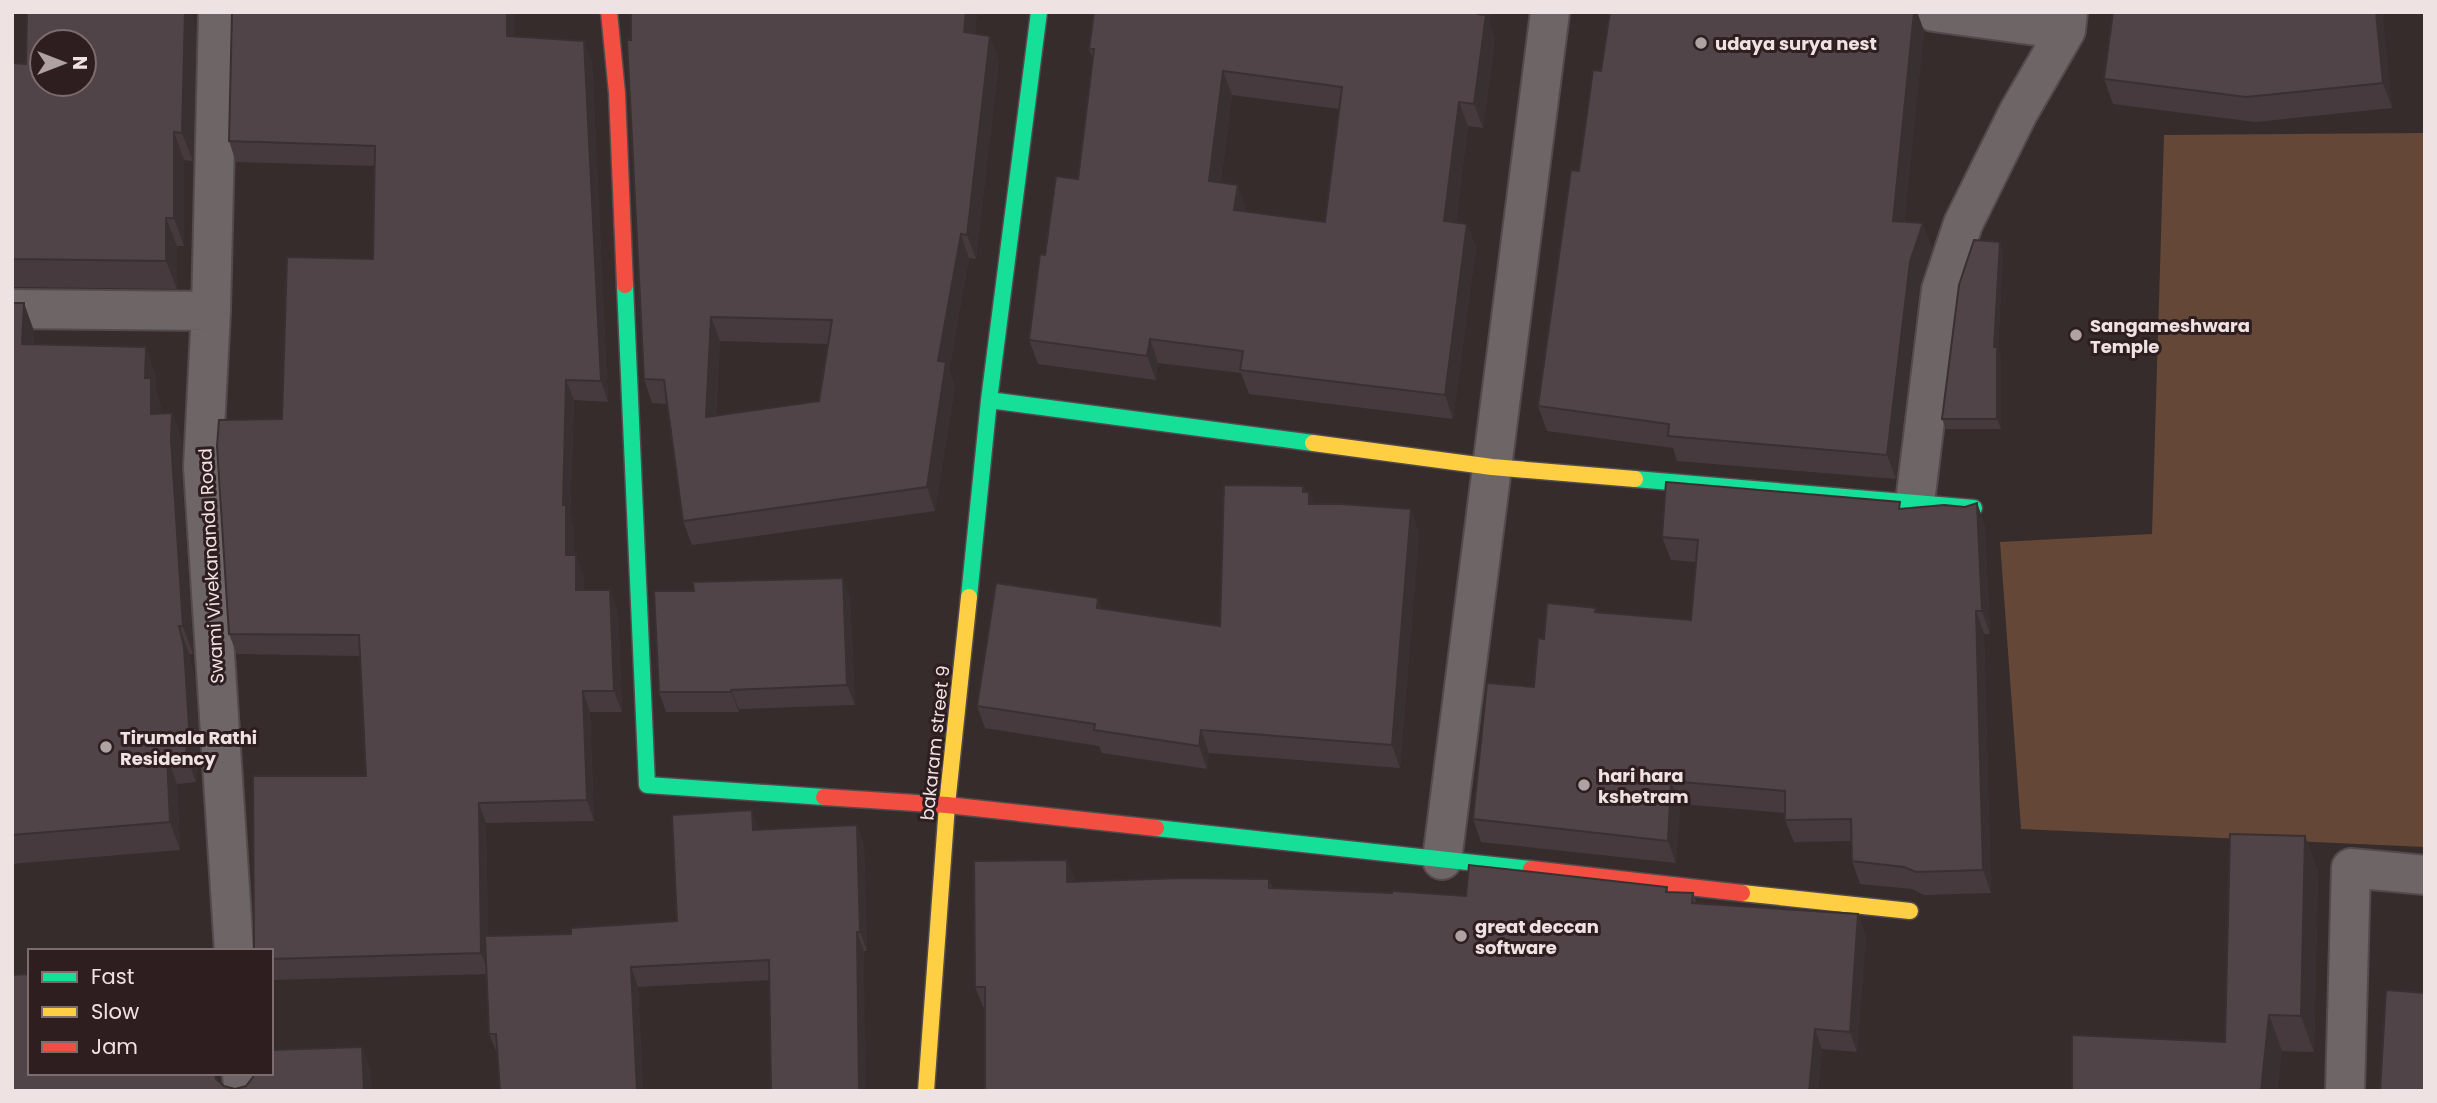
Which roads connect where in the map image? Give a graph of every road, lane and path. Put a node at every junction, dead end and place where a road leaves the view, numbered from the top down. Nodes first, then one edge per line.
1 (218, 12) edge
2 (609, 12) edge
3 (1039, 12) edge
4 (1550, 12) edge
5 (1934, 12) edge
6 (2067, 21) edge
7 (12, 309) edge
8 (211, 311) junction
9 (989, 400) junction
10 (1492, 467) junction
11 (1915, 502) junction
12 (1974, 508) edge
13 (947, 805) junction
14 (1442, 860) junction
15 (2425, 875) edge
16 (1910, 911) dead end
17 (234, 949) edge
18 (926, 1091) edge
19 (2345, 1091) edge

1 - 8 street, Swami Vivekananda Road
2 - 13 street
3 - 9 street, bakaram street 9
4 - 10 street
5 - 6 street
6 - 11 street
7 - 8 street
8 - 17 street, Swami Vivekananda Road
9 - 10 street
9 - 13 street, bakaram street 9
10 - 11 street
10 - 14 street
11 - 12 street
13 - 14 street
13 - 18 street, bakaram street 9
14 - 16 street
15 - 19 street

